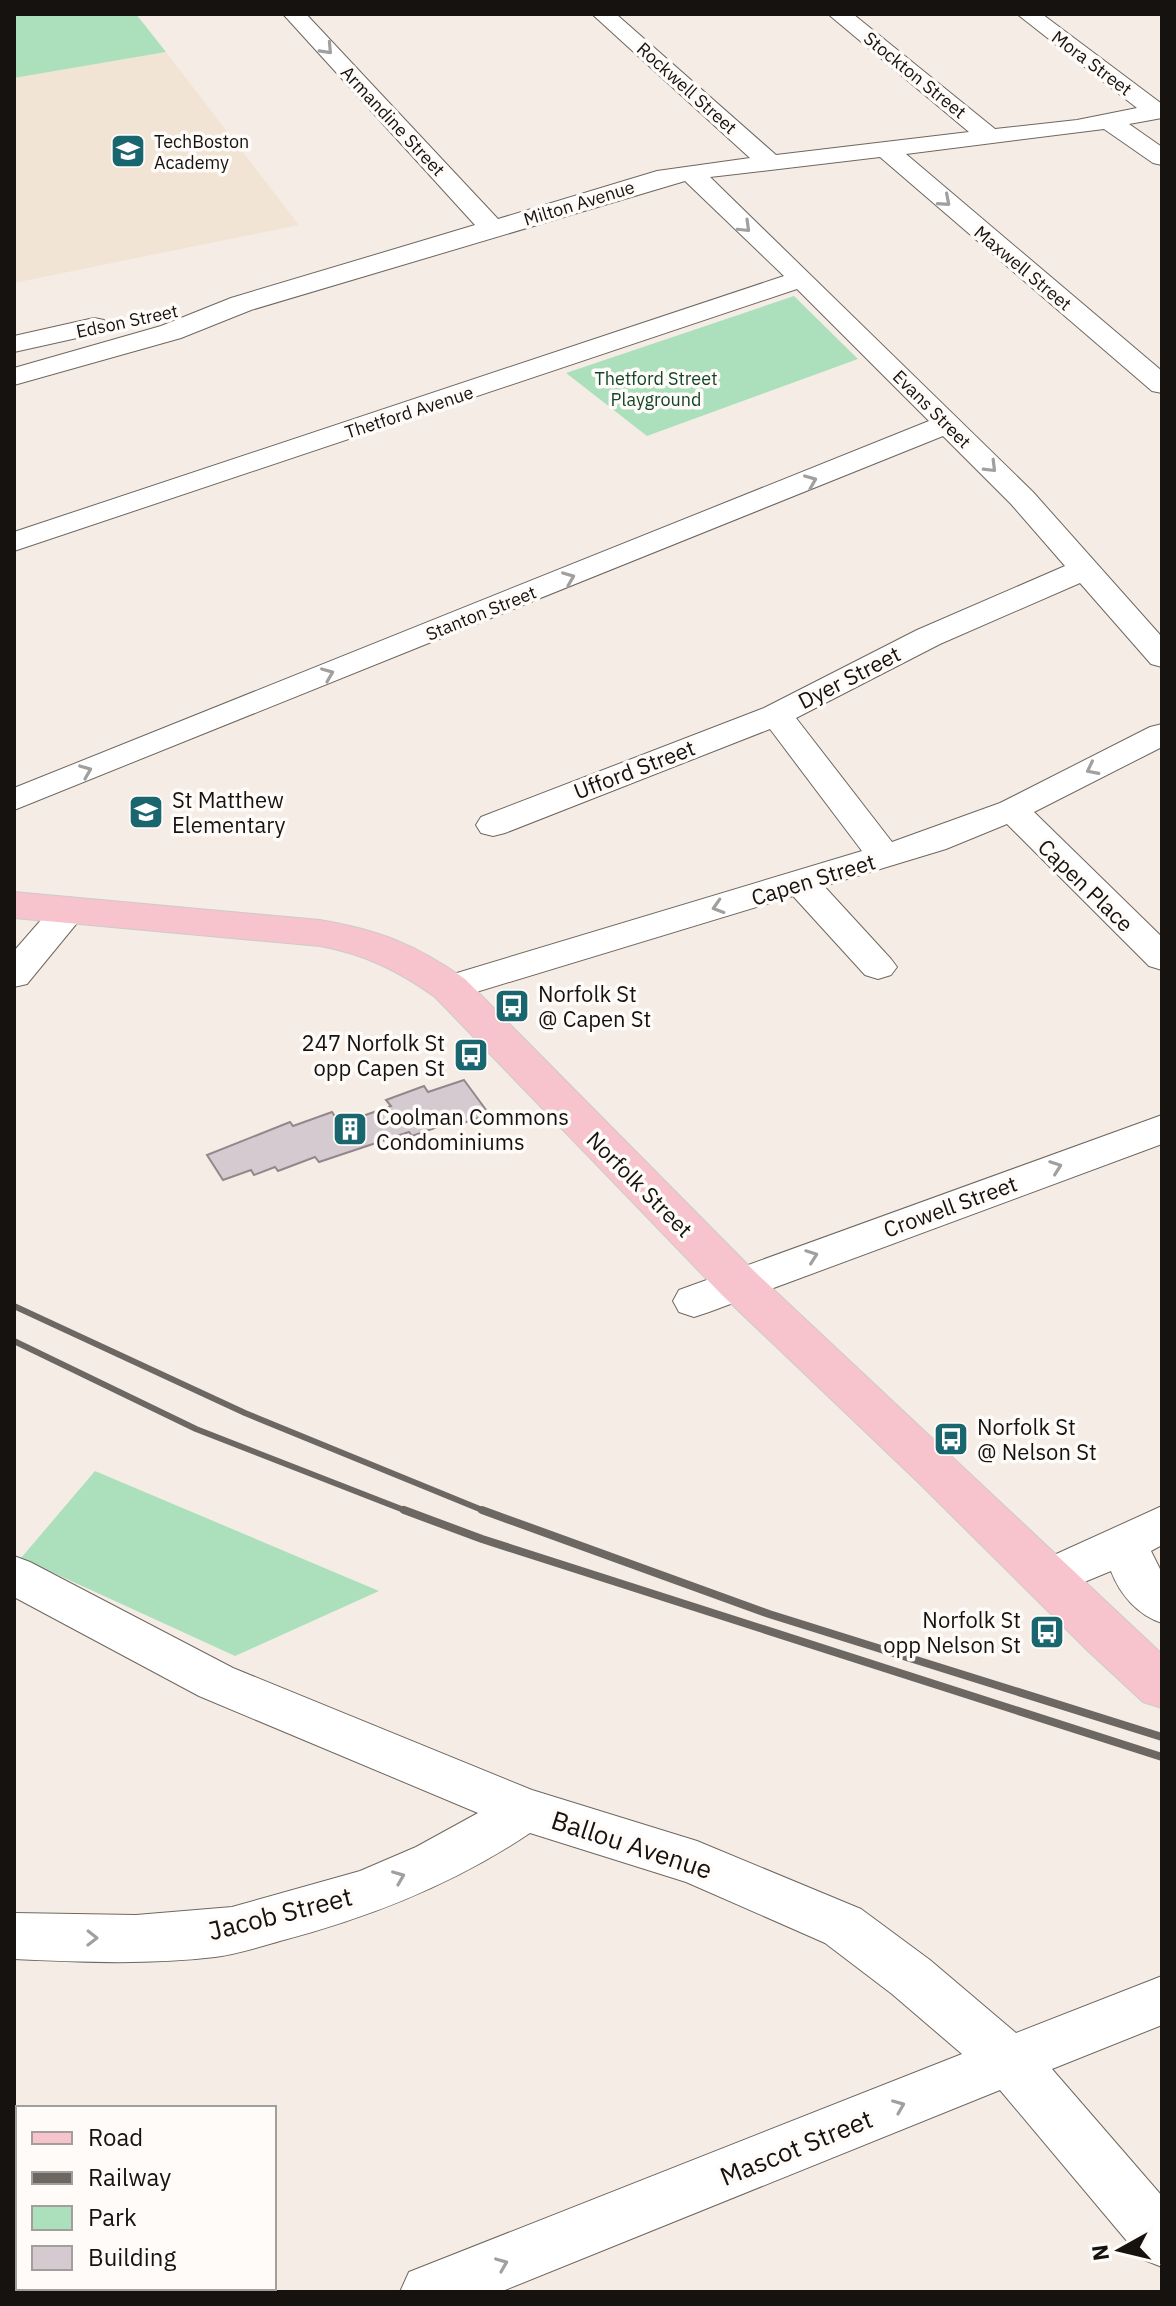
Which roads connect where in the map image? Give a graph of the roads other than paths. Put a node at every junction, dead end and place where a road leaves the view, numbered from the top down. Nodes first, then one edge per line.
1 (294, 14) edge
2 (603, 14) edge
3 (839, 14) edge
4 (1028, 14) edge
5 (1160, 112) edge
6 (1110, 122) junction
7 (990, 137) junction
8 (886, 150) junction
9 (1162, 158) edge
10 (771, 163) junction
11 (690, 172) junction
12 (493, 229) junction
13 (802, 279) junction
14 (241, 304) junction
15 (148, 315) junction
16 (96, 326) junction
17 (171, 332) junction
18 (14, 344) edge
19 (116, 348) junction
20 (14, 377) edge
21 (1162, 385) edge
22 (947, 424) junction
23 (14, 542) edge
24 (1086, 569) junction
25 (1162, 657) edge
26 (776, 715) junction
27 (1162, 734) edge
28 (14, 800) edge
29 (1012, 810) junction
30 (493, 825) dead end
31 (885, 857) junction
32 (801, 883) junction
33 (14, 905) edge
34 (68, 912) junction
35 (1162, 958) edge
36 (878, 967) dead end
37 (14, 975) edge
38 (450, 988) junction
39 (1162, 1129) edge
40 (739, 1284) junction
41 (694, 1301) dead end
42 (1144, 1534) edge
43 (14, 1575) edge
44 (1048, 1578) junction
45 (1162, 1605) edge
46 (1105, 1635) junction
47 (1162, 1686) edge
48 (524, 1809) junction
49 (14, 1936) edge
50 (1162, 2000) edge
51 (1011, 2062) junction
52 (1162, 2239) edge
53 (429, 2292) edge

1 -> 12 street, Armandine Street
2 - 10 street, Rockwell Street
3 - 7 street, Stockton Street
4 - 5 street, Mora Street
5 - 6 street, Milton Avenue
6 - 7 street, Milton Avenue
6 - 9 street
7 - 8 street, Milton Avenue
8 - 10 street, Milton Avenue
8 -> 21 street, Maxwell Street
10 - 11 street, Milton Avenue
11 - 12 street, Milton Avenue
11 -> 13 street, Evans Street
12 - 14 street, Milton Avenue
13 - 22 street, Evans Street
13 - 23 street, Thetford Avenue
14 - 15 street, Edson Street
14 - 17 street, Milton Avenue
15 - 16 street, Edson Street
15 - 17 street
16 - 18 street, Edson Street
16 - 19 street
17 - 19 street, Milton Avenue
19 - 20 street, Milton Avenue
22 -> 24 street, Evans Street
28 -> 22 street, Stanton Street
24 - 25 street, Evans Street
24 - 26 street, Dyer Street
26 - 30 street, Ufford Street
26 - 31 street, Dyer Street
27 -> 29 street, Capen Street
29 - 31 street, Capen Street
29 - 35 street, Capen Place
31 - 32 street, Capen Street
32 - 36 street
32 -> 38 street, Capen Street
33 - 34 main road, Norfolk Street
34 - 37 street
34 - 38 main road, Norfolk Street
38 - 40 main road, Norfolk Street
40 -> 39 street, Crowell Street
40 - 41 street, Crowell Street
40 - 44 main road, Norfolk Street
42 - 44 street
42 - 45 street
43 - 48 street, Ballou Avenue
44 - 46 main road, Norfolk Street
45 - 46 street
46 - 47 main road, Norfolk Street
49 -> 48 street, Jacob Street
48 - 51 street, Ballou Avenue
50 - 51 street, Mascot Street
51 - 52 street, Ballou Avenue
53 -> 51 street, Mascot Street

